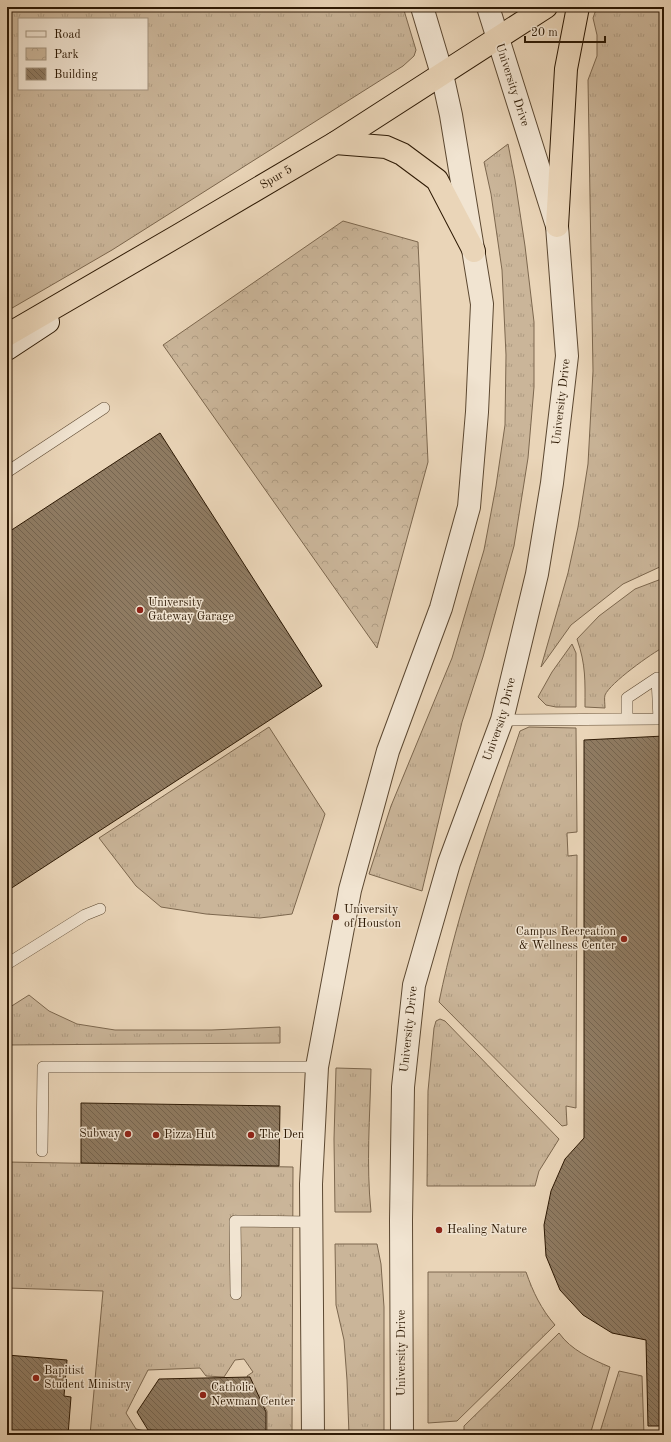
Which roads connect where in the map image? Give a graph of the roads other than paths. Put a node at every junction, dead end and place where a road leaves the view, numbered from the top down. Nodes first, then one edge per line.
1 (422, 7) edge
2 (488, 7) edge
3 (546, 7) edge
4 (578, 7) edge
5 (498, 38) junction
6 (442, 74) junction
7 (335, 143) junction
8 (556, 226) junction
9 (179, 235) junction
10 (474, 252) junction
11 (7, 334) edge
12 (7, 349) edge
13 (104, 408) dead end
14 (7, 472) edge
15 (627, 719) dead end
16 (502, 720) junction
17 (100, 909) dead end
18 (7, 964) edge
19 (317, 1068) junction
20 (42, 1151) dead end
21 (311, 1222) junction
22 (236, 1294) dead end
23 (313, 1435) edge
24 (402, 1435) edge

1 - 6 street
2 - 5 street, University Drive
3 - 5 highway, Spur 5 / Spur 5
4 - 8 highway
5 - 6 highway, Spur 5 / Spur 5
5 - 8 street, University Drive
6 - 7 highway, Spur 5 / Spur 5
6 - 10 street
7 - 9 highway, Spur 5 / Spur 5
7 - 10 highway
8 - 16 street, University Drive
9 - 11 highway, Spur 5
9 - 12 street, Spur 5
10 - 19 street
13 - 14 lane
15 - 16 lane
16 - 24 street, University Drive
17 - 18 lane
19 - 20 lane
19 - 21 street
21 - 22 lane
21 - 23 street

